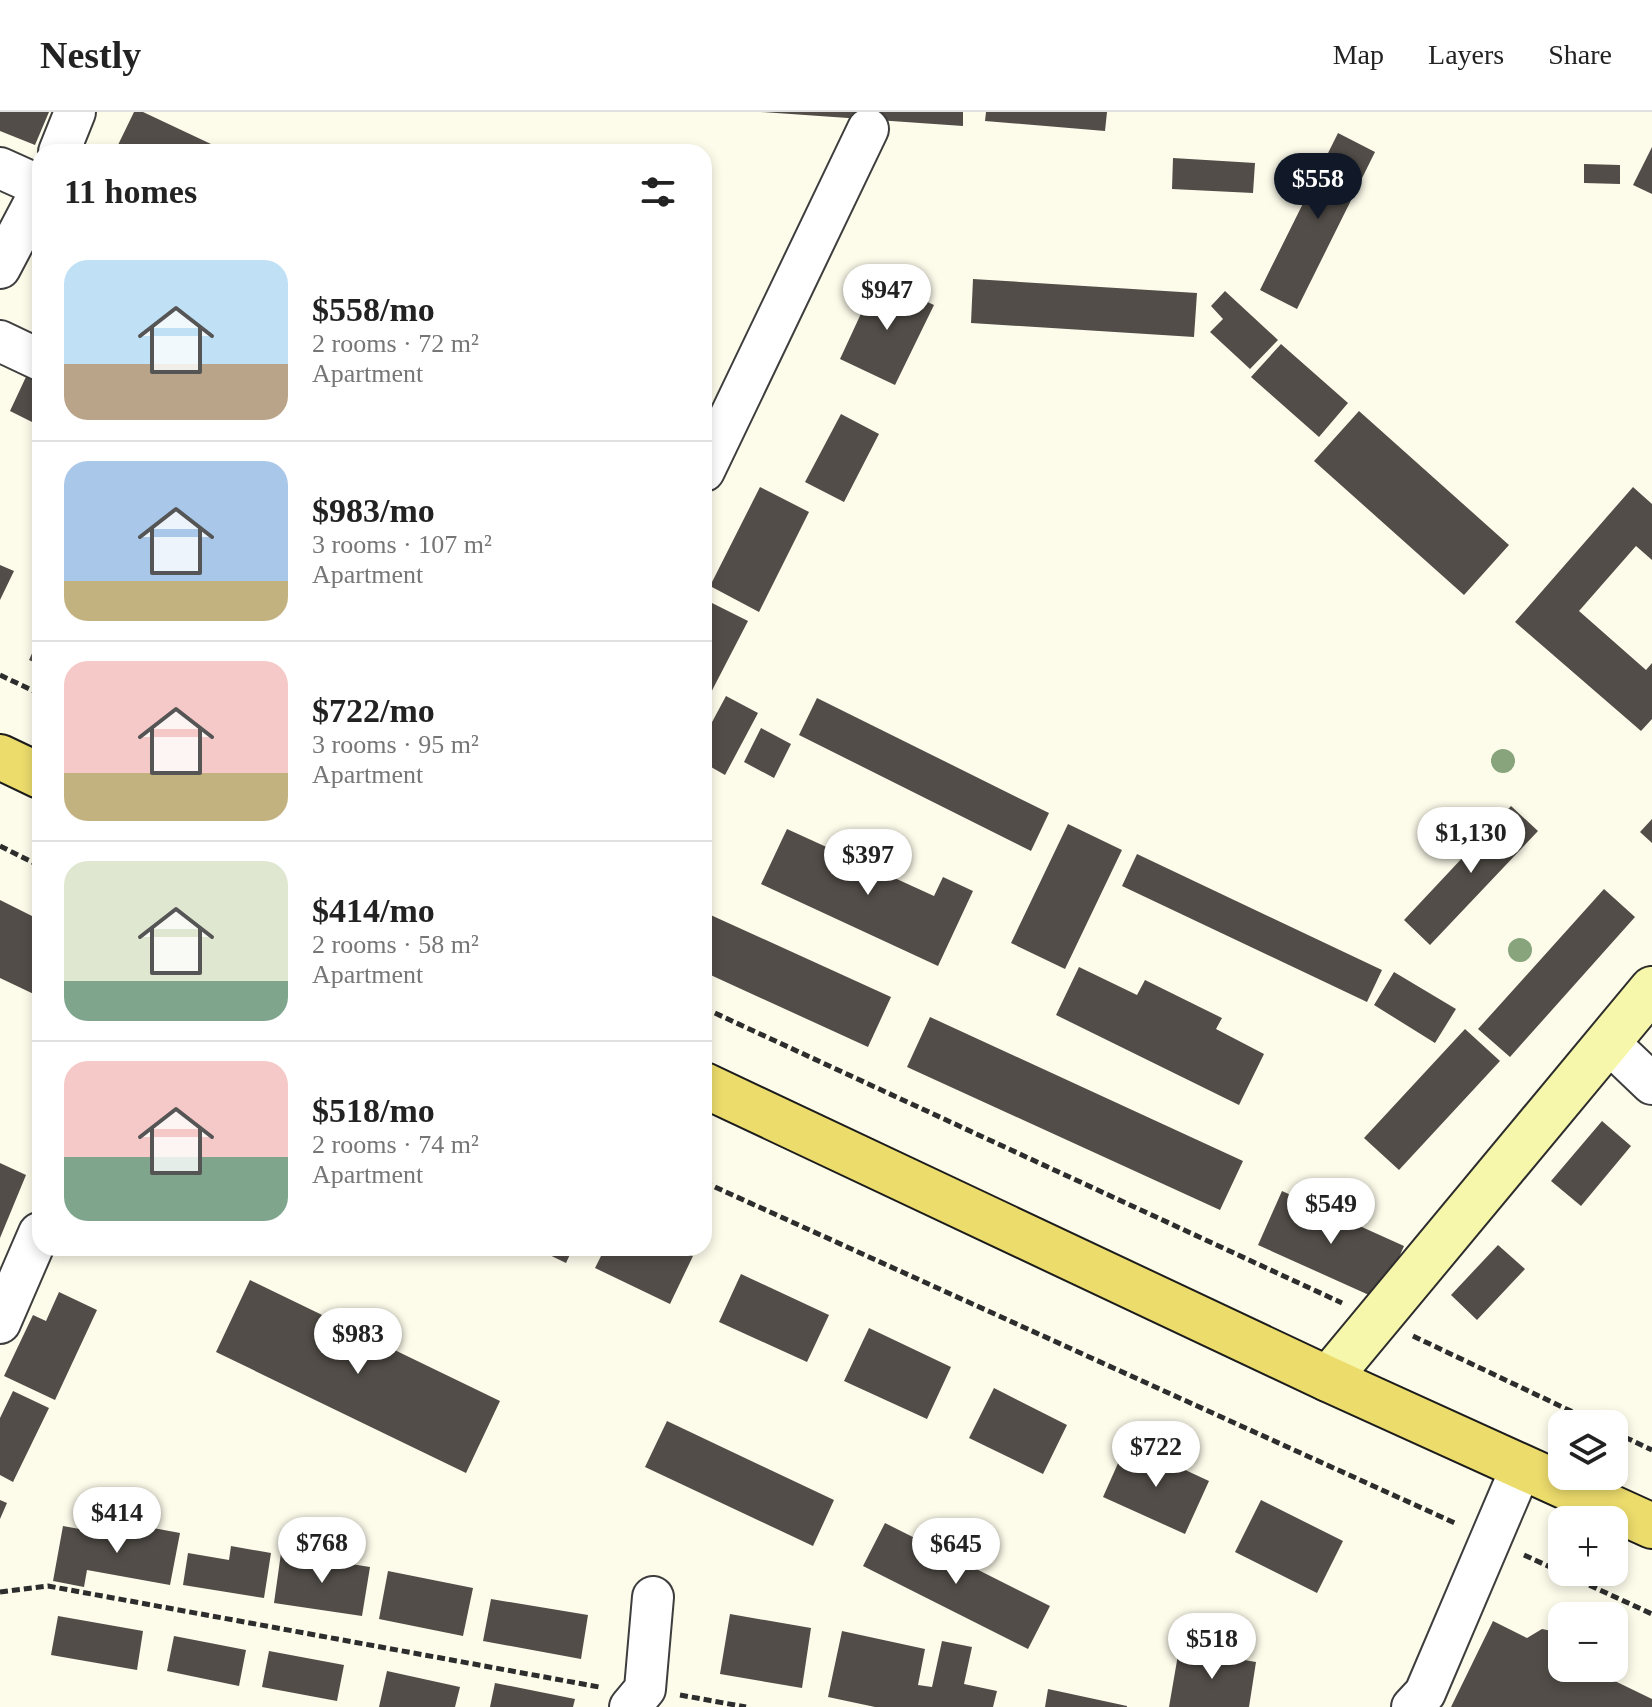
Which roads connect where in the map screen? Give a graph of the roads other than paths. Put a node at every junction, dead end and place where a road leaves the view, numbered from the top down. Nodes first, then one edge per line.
1 (868, 129) dead end
2 (0, 168) edge
3 (32, 185) edge
4 (32, 205) edge
5 (0, 268) edge
6 (0, 341) edge
7 (32, 356) edge
8 (712, 442) edge
9 (0, 757) edge
10 (32, 772) edge
11 (1652, 989) edge
12 (1608, 1042) junction
13 (1652, 1084) edge
14 (712, 1089) edge
15 (32, 1249) edge
16 (0, 1323) edge
17 (1328, 1379) junction
18 (1521, 1468) junction
19 (1652, 1526) edge
20 (653, 1597) dead end
21 (638, 1698) edge
22 (1412, 1707) edge

1 - 8 street
2 - 3 street
4 - 5 street
6 - 7 street
9 - 10 main road
11 - 12 street
12 - 13 street
12 - 17 street
14 - 17 main road
15 - 16 street
17 - 18 main road
18 - 19 main road
18 - 22 street
20 - 21 street

